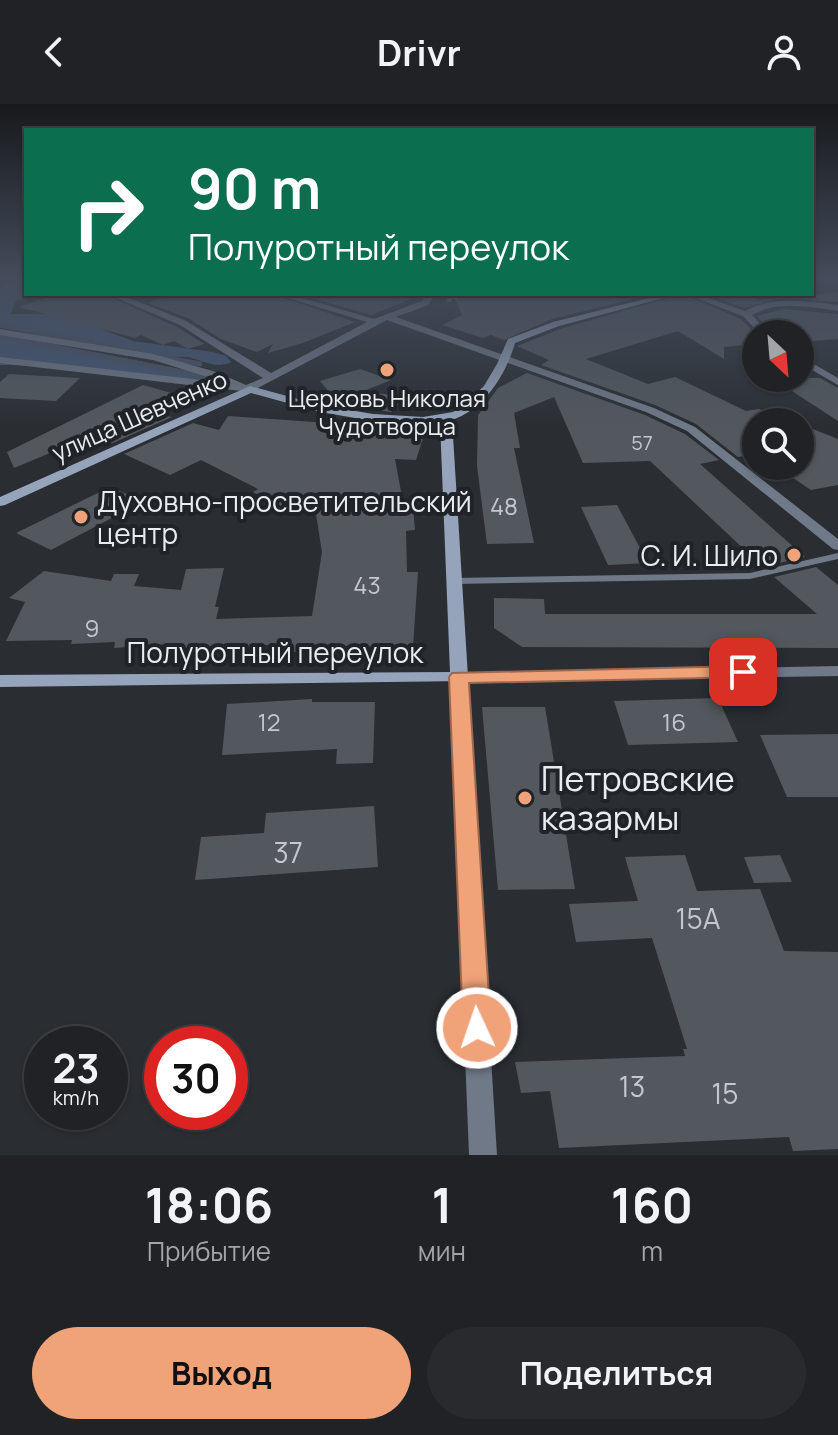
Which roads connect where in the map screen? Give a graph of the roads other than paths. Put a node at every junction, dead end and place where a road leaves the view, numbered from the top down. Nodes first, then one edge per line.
1 (193, 329) edge
2 (362, 329) edge
3 (412, 329) edge
4 (543, 329) edge
5 (0, 332) edge
6 (506, 359) junction
7 (0, 360) edge
8 (814, 367) edge
9 (271, 378) junction
10 (838, 382) edge
11 (250, 389) junction
12 (446, 418) junction
13 (0, 502) edge
14 (838, 546) edge
15 (838, 556) edge
16 (454, 581) junction
17 (838, 671) edge
18 (459, 677) junction
19 (0, 681) edge
20 (483, 1155) edge

1 - 9 street
2 - 9 street, улица Шевченко
3 - 6 street
4 - 6 street
5 - 11 street
6 - 12 street
6 - 14 street
7 - 11 street
8 - 10 street
9 - 11 street, улица Шевченко
11 - 12 street
11 - 13 street, улица Шевченко
12 - 16 street
15 - 16 lane
16 - 18 street
17 - 18 street, Полуротный переулок
18 - 19 street, Полуротный переулок
18 - 20 street

